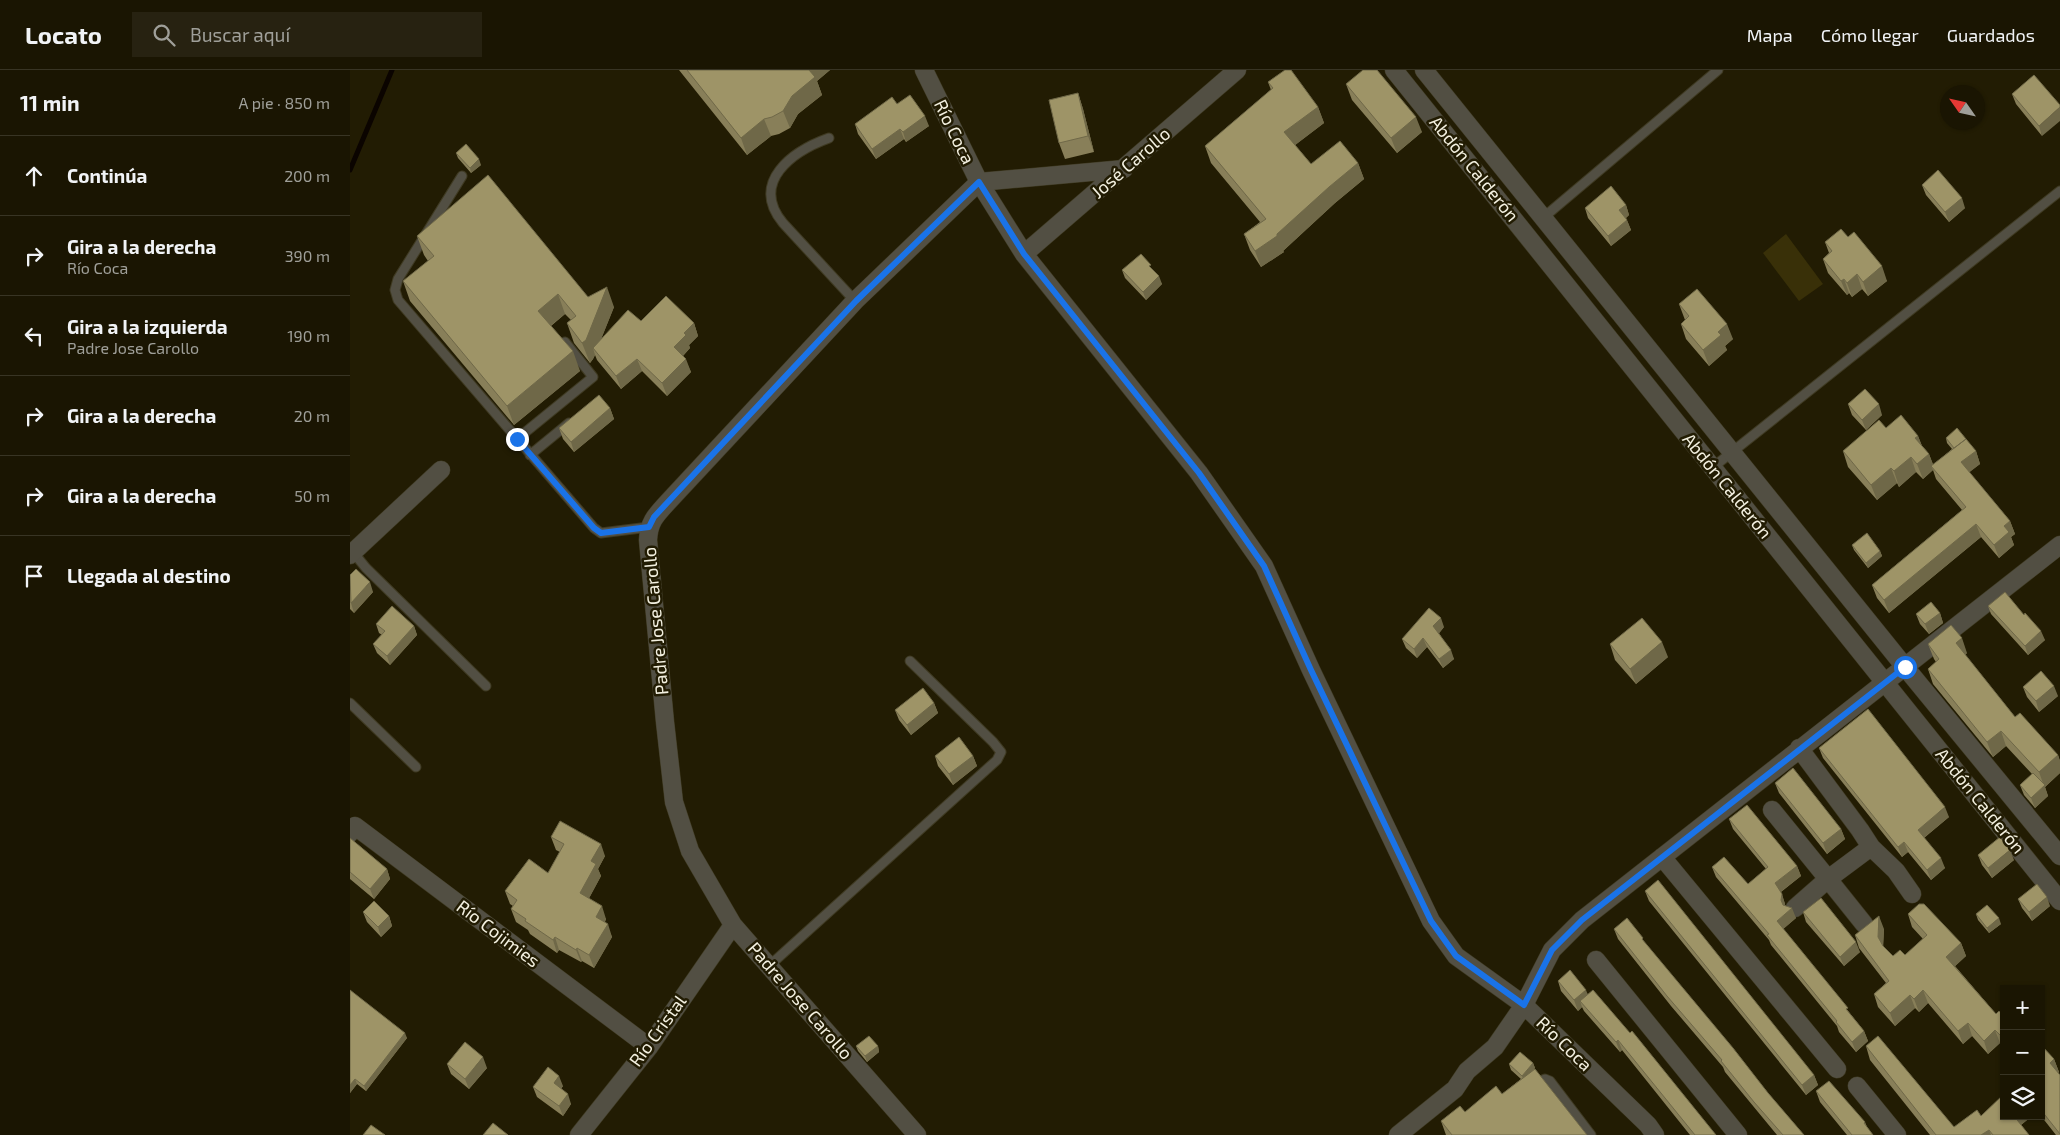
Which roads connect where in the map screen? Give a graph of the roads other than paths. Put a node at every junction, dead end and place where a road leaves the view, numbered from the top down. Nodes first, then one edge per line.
1 (924, 70) edge
2 (1237, 70) edge
3 (1394, 70) edge
4 (1424, 70) edge
5 (1718, 70) edge
6 (829, 138) dead end
7 (1124, 169) junction
8 (462, 176) dead end
9 (979, 182) junction
10 (2060, 191) edge
11 (1544, 217) junction
12 (1024, 254) junction
13 (856, 301) junction
14 (566, 342) edge
15 (574, 418) edge
16 (517, 439) junction
17 (1732, 452) junction
18 (530, 455) junction
19 (1712, 468) junction
20 (440, 470) dead end
21 (649, 527) junction
22 (2060, 545) edge
23 (351, 553) edge
24 (910, 661) dead end
25 (1905, 667) junction
26 (1885, 682) junction
27 (486, 686) dead end
28 (350, 703) edge
29 (1799, 748) junction
30 (416, 767) dead end
31 (1772, 810) dead end
32 (352, 827) edge
33 (1871, 847) junction
34 (2060, 856) edge
35 (1662, 857) junction
36 (1828, 880) junction
37 (1912, 894) dead end
38 (2060, 900) edge
39 (1795, 908) dead end
40 (733, 924) junction
41 (1864, 924) dead end
42 (1596, 960) dead end
43 (769, 966) junction
44 (1524, 1005) junction
45 (649, 1047) junction
46 (1837, 1069) dead end
47 (1857, 1086) dead end
48 (1527, 1088) edge
49 (579, 1135) edge
50 (917, 1135) edge
51 (1398, 1135) edge
52 (1591, 1135) edge
53 (1655, 1135) edge
54 (1738, 1135) edge
55 (1897, 1135) edge

1 - 9 street, Río Coca
2 - 7 street, José Carollo
3 - 19 street, Abdón Calderón
4 - 11 street, Abdón Calderón
5 - 11 lane
6 - 13 lane
7 - 9 street
7 - 12 street, José Carollo
8 - 16 lane
9 - 12 street, Río Coca
9 - 13 street, Padre Jose Carollo
10 - 17 lane
11 - 17 street, Abdón Calderón
12 - 44 street, Río Coca
13 - 21 street, Padre Jose Carollo
14 - 16 lane
15 - 18 lane
16 - 18 lane
17 - 19 lane
17 - 25 street, Abdón Calderón
18 - 21 lane
19 - 26 street, Abdón Calderón
20 - 23 street
21 - 40 street, Padre Jose Carollo
22 - 25 street
23 - 27 lane
24 - 43 lane
25 - 26 street
25 - 34 street, Abdón Calderón
26 - 29 street
26 - 38 street, Abdón Calderón
28 - 30 lane
29 - 33 street
29 - 35 street
31 - 36 street
32 - 45 street, Río Cojimies
33 - 36 street
33 - 37 street
35 - 44 street
35 - 46 street
36 - 39 street
36 - 41 street
40 - 43 street, Padre Jose Carollo
40 - 45 street, Río Cristal
42 - 54 street
43 - 50 street, Padre Jose Carollo
44 - 51 street
44 - 53 street, Río Coca
45 - 49 street, Río Cristal
47 - 55 street
48 - 52 lane

